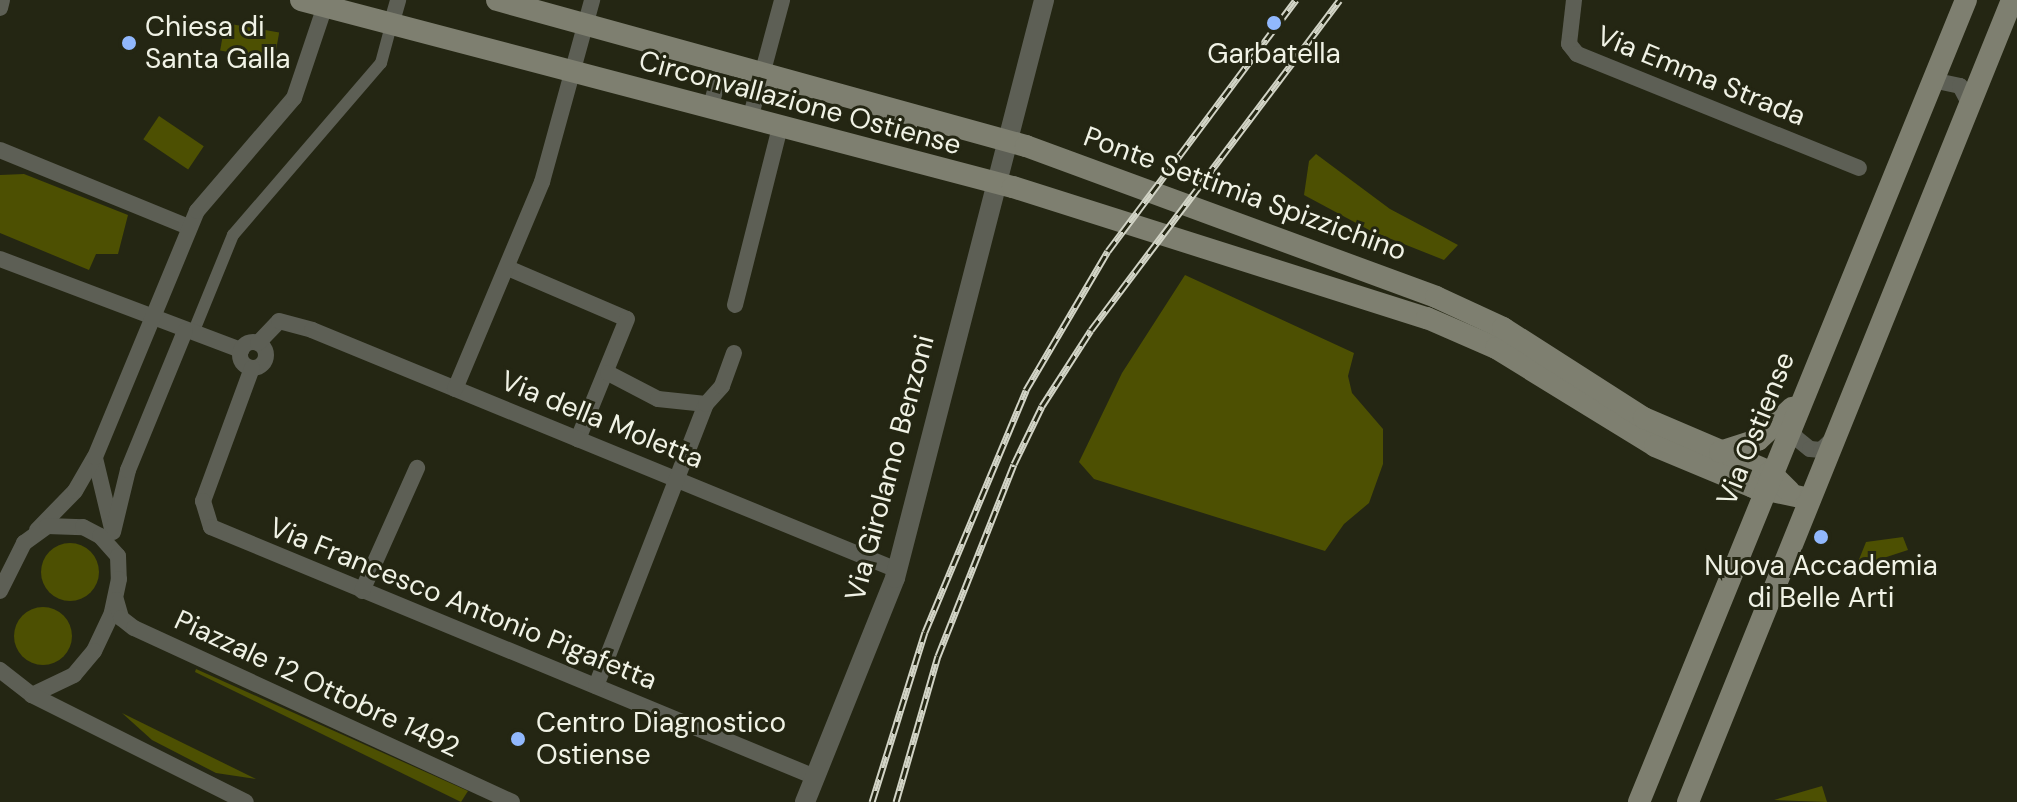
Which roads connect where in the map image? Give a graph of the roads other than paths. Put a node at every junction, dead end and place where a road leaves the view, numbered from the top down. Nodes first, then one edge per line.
1 (2, 0) edge
2 (301, 0) edge
3 (398, 0) edge
4 (497, 0) edge
5 (592, 0) edge
6 (782, 0) edge
7 (1044, 0) edge
8 (1574, 0) edge
9 (1966, 0) edge
10 (2012, 0) edge
11 (326, 3) edge
12 (0, 8) edge
13 (391, 25) junction
14 (585, 25) junction
15 (723, 62) junction
16 (762, 73) junction
17 (572, 74) junction
18 (1932, 80) junction
19 (1970, 105) junction
20 (710, 109) junction
21 (750, 119) junction
22 (780, 127) junction
23 (1005, 140) junction
24 (0, 150) edge
25 (1859, 168) dead end
26 (1009, 186) junction
27 (189, 227) junction
28 (0, 259) edge
29 (508, 268) junction
30 (735, 305) dead end
31 (1460, 318) junction
32 (152, 320) junction
33 (189, 332) junction
34 (258, 343) junction
35 (241, 350) junction
36 (734, 353) dead end
37 (252, 368) junction
38 (608, 373) junction
39 (455, 389) junction
40 (1801, 397) junction
41 (706, 404) junction
42 (1792, 421) junction
43 (1834, 438) junction
44 (578, 439) junction
45 (1720, 452) junction
46 (95, 457) junction
47 (417, 468) dead end
48 (677, 479) junction
49 (1766, 481) junction
50 (1799, 495) junction
51 (37, 530) junction
52 (113, 532) junction
53 (116, 550) junction
54 (897, 570) junction
55 (0, 591) edge
56 (362, 591) junction
57 (116, 600) junction
58 (0, 670) edge
59 (596, 686) junction
60 (32, 695) junction
61 (815, 777) junction
62 (246, 802) edge
63 (512, 802) edge
64 (805, 802) edge
65 (1639, 802) edge
66 (1688, 802) edge

1 - 12 street
2 - 11 main road, Circonvallazione Ostiense
3 - 13 street
4 - 14 main road, Circonvallazione Ostiense
5 - 14 street
6 - 16 street
7 - 23 street, Via Girolamo Benzoni
8 - 25 street, Via Emma Strada
9 - 18 main road, Via Ostiense
10 - 19 main road
11 - 13 main road, Circonvallazione Ostiense
11 - 27 street
13 - 17 main road, Circonvallazione Ostiense
13 - 33 street
14 - 15 main road, Circonvallazione Ostiense
14 - 17 street
15 - 16 main road, Circonvallazione Ostiense
15 - 20 street
16 - 21 street
16 - 23 main road, Circonvallazione Ostiense
17 - 20 main road, Circonvallazione Ostiense
17 - 29 street
18 - 19 street
18 - 40 main road, Via Ostiense
19 - 43 main road
20 - 21 main road, Circonvallazione Ostiense
21 - 22 main road, Circonvallazione Ostiense
22 - 26 main road, Circonvallazione Ostiense
22 - 30 street
23 - 26 street, Via Girolamo Benzoni
23 - 31 main road, Ponte Settimia Spizzichino
24 - 27 street
26 - 31 main road, Ponte Settimia Spizzichino
26 - 54 street, Via Girolamo Benzoni
27 - 32 street
28 - 32 street
29 - 38 street
29 - 39 street
31 - 45 main road
31 - 49 main road
32 - 33 street
32 - 46 street
33 - 35 street
33 - 52 street
34 - 35 street
34 - 37 street
34 - 39 street, Via della Moletta
35 - 37 street
36 - 41 street
37 - 56 street, Via Francesco Antonio Pigafetta
38 - 41 street
38 - 44 street
39 - 44 street, Via della Moletta
40 - 42 main road, Via Ostiense
40 - 45 main road
41 - 48 street
42 - 43 street
42 - 49 main road, Via Ostiense
43 - 50 main road
44 - 48 street, Via della Moletta
45 - 49 main road
46 - 51 street
46 - 52 street
47 - 56 street
48 - 54 street, Via della Moletta
48 - 59 street
49 - 50 main road
49 - 65 main road, Via Ostiense
50 - 66 main road
51 - 53 street
51 - 55 street
52 - 53 street
53 - 57 street
54 - 61 street, Via Girolamo Benzoni
56 - 59 street, Via Francesco Antonio Pigafetta
57 - 60 street
57 - 63 street, Piazzale 12 Ottobre 1492
58 - 60 street
59 - 61 street, Via Francesco Antonio Pigafetta
60 - 62 street
61 - 64 street, Via Girolamo Benzoni

